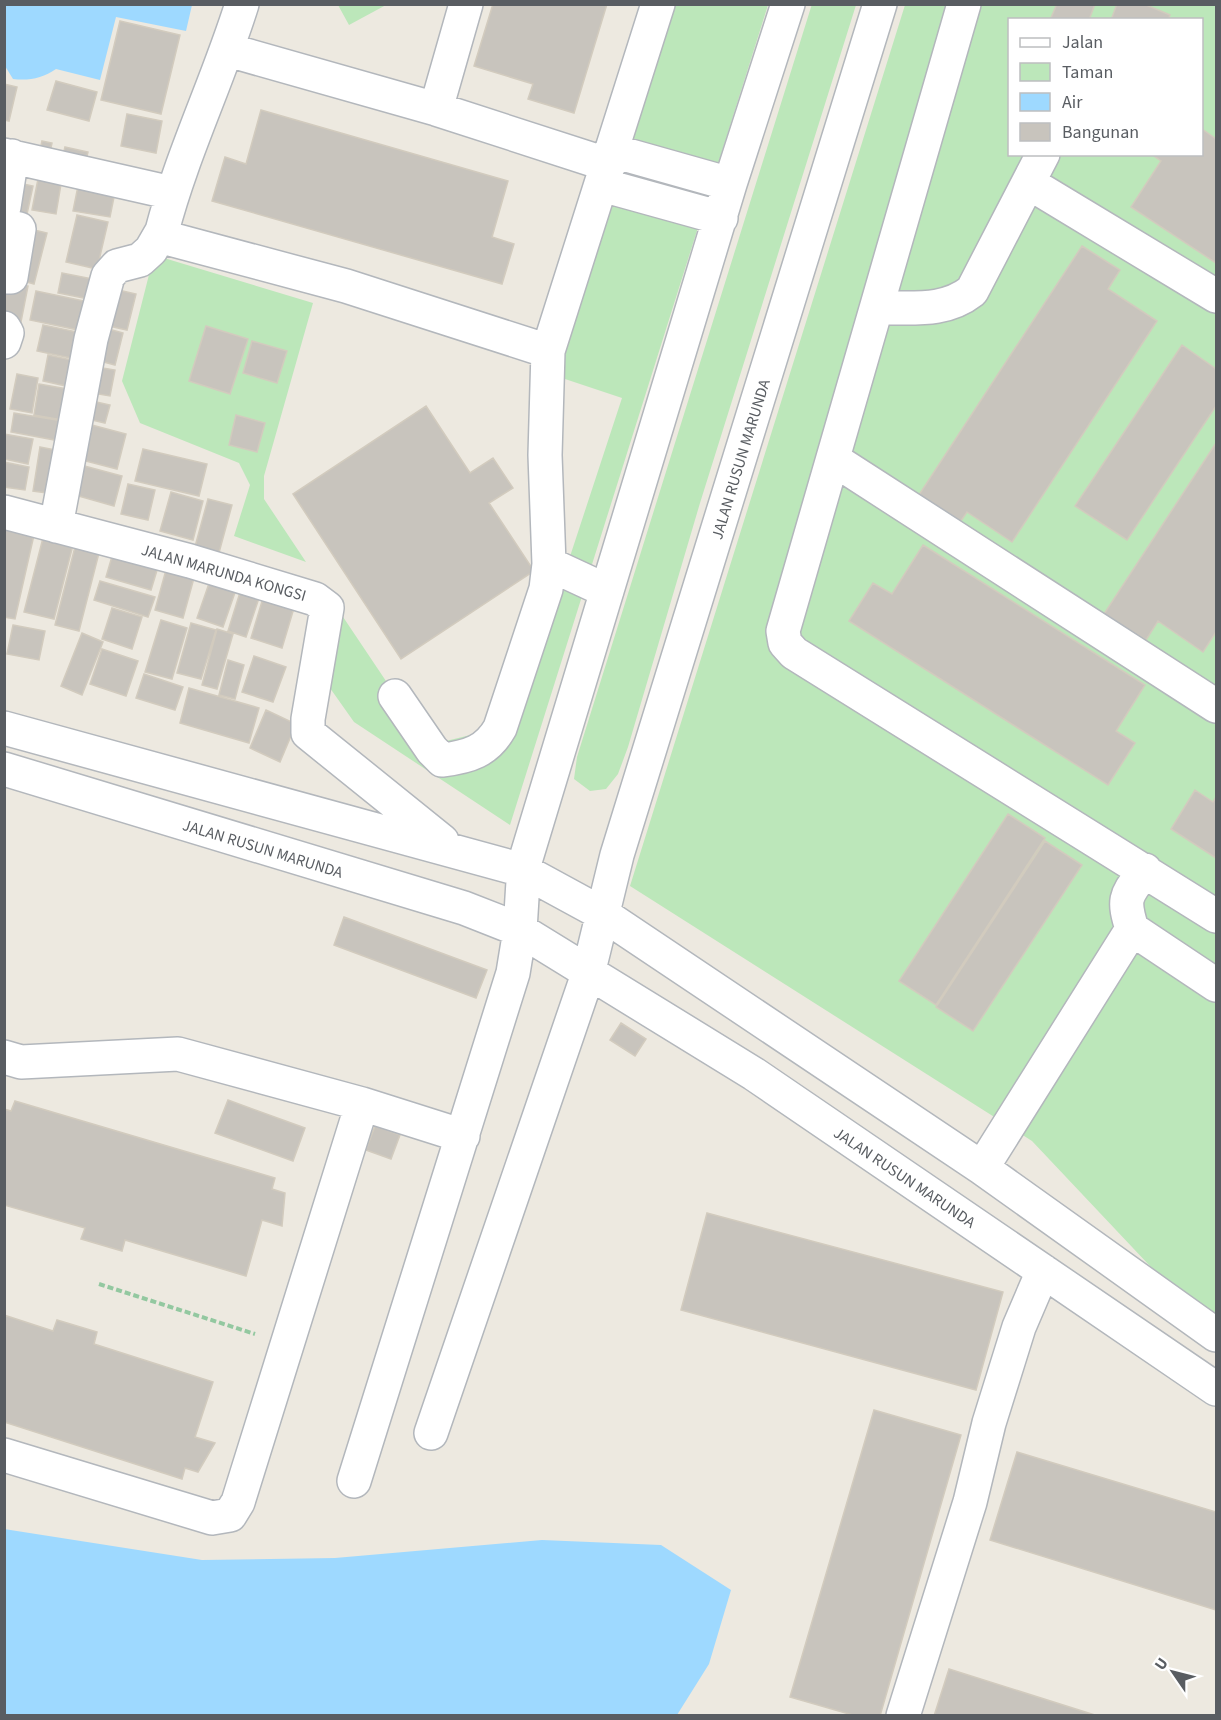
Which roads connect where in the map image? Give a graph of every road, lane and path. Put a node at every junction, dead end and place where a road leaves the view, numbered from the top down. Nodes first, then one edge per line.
1 (242, 4) edge
2 (466, 4) edge
3 (658, 4) edge
4 (788, 4) edge
5 (880, 4) edge
6 (964, 4) edge
7 (228, 50) junction
8 (436, 109) junction
9 (8, 155) edge
10 (608, 167) junction
11 (1036, 169) edge
12 (729, 184) junction
13 (172, 194) junction
14 (4, 207) edge
15 (721, 218) junction
16 (4, 226) edge
17 (162, 231) junction
18 (4, 277) edge
19 (1216, 296) edge
20 (878, 308) junction
21 (4, 328) edge
22 (4, 342) edge
23 (548, 351) junction
24 (833, 459) junction
25 (4, 512) edge
26 (56, 526) junction
27 (549, 564) junction
28 (607, 591) junction
29 (395, 696) dead end
30 (1214, 698) edge
31 (4, 728) edge
32 (4, 769) edge
33 (454, 851) junction
34 (522, 870) junction
35 (1145, 870) junction
36 (601, 913) junction
37 (1216, 916) edge
38 (1132, 929) junction
39 (520, 930) junction
40 (588, 974) junction
41 (1216, 985) edge
42 (4, 1057) edge
43 (362, 1104) junction
44 (464, 1136) junction
45 (982, 1168) junction
46 (1043, 1271) junction
47 (99, 1284) dead end
48 (1216, 1335) edge
49 (287, 1344) junction
50 (1216, 1389) edge
51 (431, 1433) dead end
52 (4, 1455) edge
53 (354, 1481) dead end
54 (903, 1716) edge

1 - 7 street
2 - 8 street
3 - 10 street
4 - 12 street
5 - 36 street, JALAN RUSUN MARUNDA
6 - 20 street
7 - 8 street
7 - 13 street
8 - 10 street
9 - 13 street
9 - 14 street
10 - 12 street
10 - 15 street
10 - 23 street
11 - 19 street
11 - 20 street
12 - 15 street
13 - 17 street
15 - 28 street
16 - 18 street
17 - 23 street
17 - 26 street
20 - 24 street
21 - 22 street
23 - 27 street
24 - 30 street
24 - 35 street
25 - 26 street, JALAN MARUNDA KONGSI
26 - 33 street, JALAN MARUNDA KONGSI
27 - 28 street
27 - 29 street
28 - 34 street
31 - 33 street
32 - 39 street, JALAN RUSUN MARUNDA
33 - 34 street
34 - 36 street
34 - 39 street
35 - 37 street
35 - 38 street
36 - 40 street, JALAN RUSUN MARUNDA
36 - 45 street
38 - 41 street
38 - 45 street
39 - 40 street, JALAN RUSUN MARUNDA
39 - 44 street
40 - 46 street, JALAN RUSUN MARUNDA
40 - 51 street
42 - 43 street
43 - 44 street
43 - 49 street
44 - 53 street
45 - 48 street
46 - 50 street, JALAN RUSUN MARUNDA
46 - 54 street
47 - 49 path
49 - 52 street

